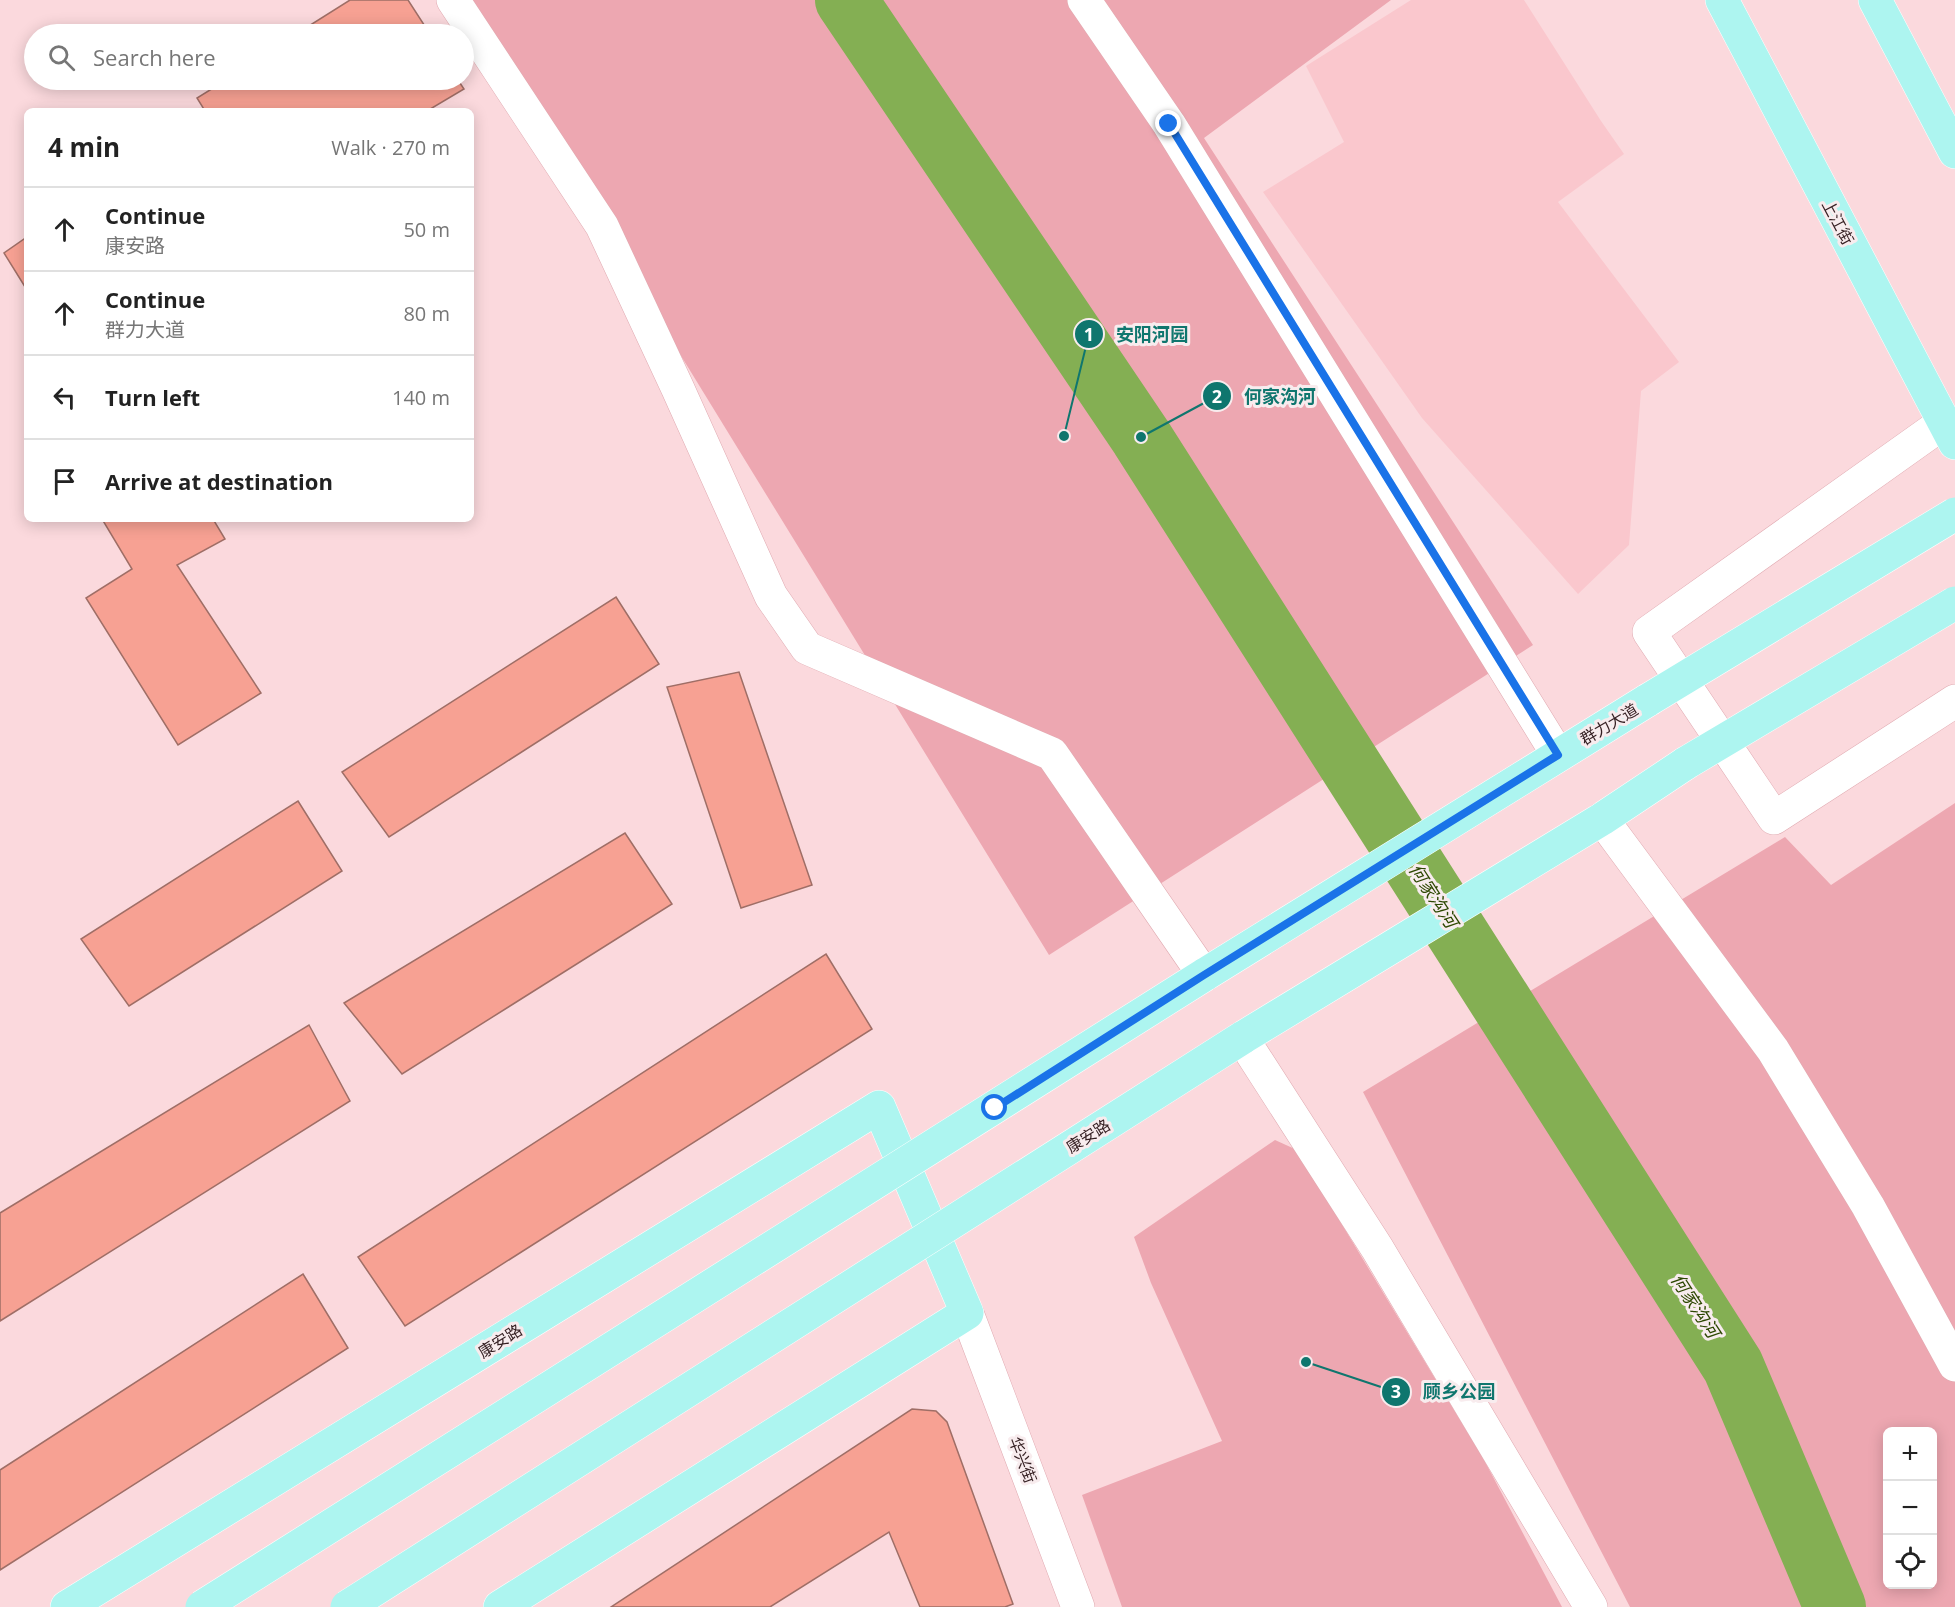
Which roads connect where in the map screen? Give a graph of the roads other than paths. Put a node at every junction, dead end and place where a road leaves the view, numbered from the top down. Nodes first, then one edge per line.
1 (453, 0) edge
2 (1084, 0) edge
3 (1722, 0) edge
4 (1875, 0) edge
5 (469, 24) edge
6 (474, 32) edge
7 (1955, 152) edge
8 (1951, 428) edge
9 (1955, 514) edge
10 (1955, 603) edge
11 (1955, 701) edge
12 (1558, 755) junction
13 (1602, 819) junction
14 (1204, 975) junction
15 (1242, 1038) junction
16 (967, 1313) junction
17 (1955, 1365) edge
18 (67, 1607) edge
19 (202, 1607) edge
20 (347, 1607) edge
21 (500, 1607) edge
22 (1078, 1607) edge
23 (1591, 1607) edge

1 - 5 street
2 - 12 street
3 - 8 main road, 上江街
4 - 7 main road
6 - 14 street
8 - 11 street
9 - 12 main road, 群力大道, bridge
10 - 13 main road, bridge
12 - 14 main road, 群力大道
13 - 15 main road
13 - 17 street
14 - 19 main road, bridge
15 - 20 main road, 康安路, bridge
15 - 23 street
16 - 18 main road, 康安路
16 - 21 main road
16 - 22 street, 华兴街

